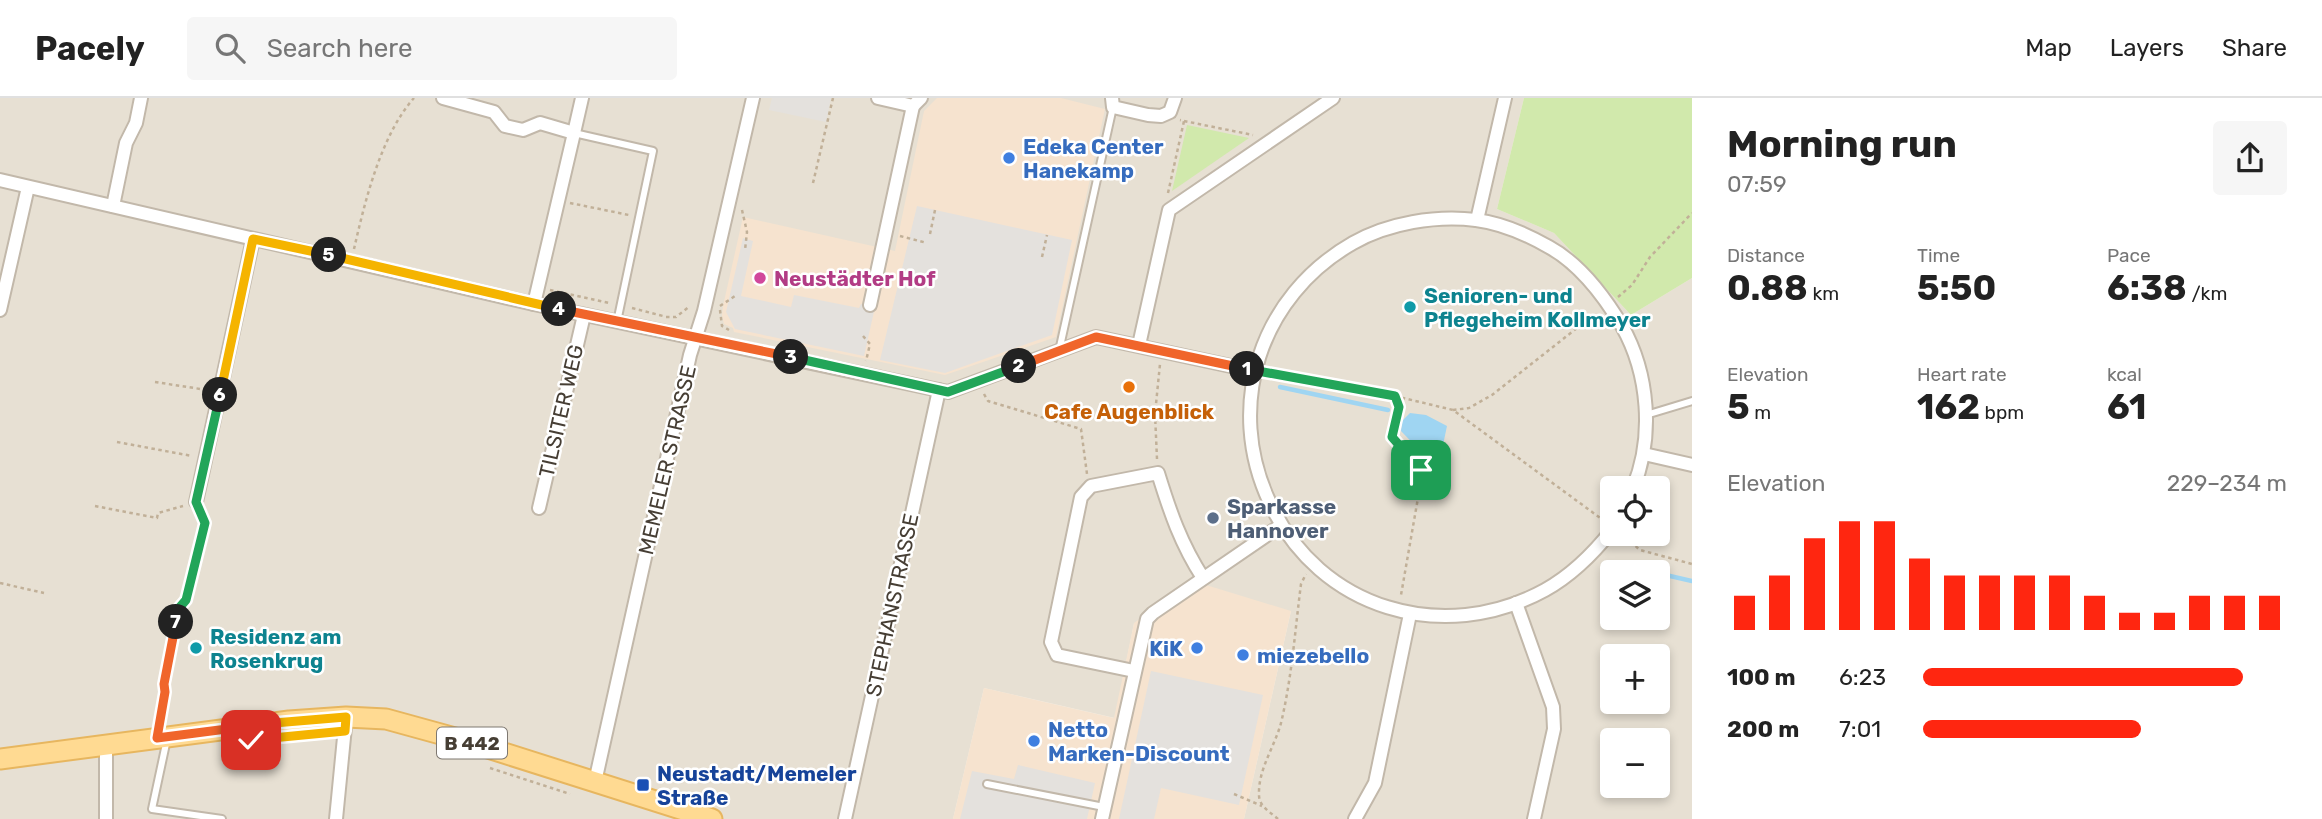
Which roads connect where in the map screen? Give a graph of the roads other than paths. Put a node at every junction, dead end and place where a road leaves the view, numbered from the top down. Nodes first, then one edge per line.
1 (141, 98) edge
2 (443, 98) edge
3 (582, 98) edge
4 (753, 98) edge
5 (878, 98) edge
6 (1175, 98) edge
7 (1333, 98) edge
8 (1505, 98) edge
9 (917, 102) edge
10 (1113, 102) edge
11 (574, 133) junction
12 (0, 180) edge
13 (28, 187) junction
14 (113, 206) junction
15 (1477, 220) junction
16 (253, 239) junction
17 (534, 304) junction
18 (870, 305) dead end
19 (0, 310) edge
20 (584, 315) junction
21 (617, 322) junction
22 (697, 337) junction
23 (1139, 345) junction
24 (1059, 351) junction
25 (1254, 371) junction
26 (939, 390) junction
27 (1692, 401) edge
28 (1646, 415) junction
29 (1644, 454) junction
30 (1692, 465) edge
31 (1637, 476) edge
32 (196, 502) road end
33 (539, 508) dead end
34 (1280, 526) junction
35 (1600, 542) edge
36 (1203, 578) junction
37 (1516, 603) junction
38 (1410, 614) junction
39 (1134, 671) junction
40 (346, 717) junction
41 (162, 738) junction
42 (106, 746) junction
43 (0, 758) edge
44 (595, 782) junction
45 (987, 783) dead end
46 (1103, 813) edge
47 (106, 819) edge
48 (222, 819) edge
49 (336, 819) edge
50 (712, 819) edge
51 (845, 819) edge
52 (1355, 819) edge
53 (1534, 819) edge

1 - 14 street
2 - 11 street
3 - 11 street
4 - 22 street, MEMELER STRASSE
5 - 9 street
6 - 10 street
7 - 23 street
8 - 15 street
9 - 18 street
10 - 24 lane
11 - 17 street
11 - 21 lane
12 - 13 street
13 - 14 street
13 - 19 street
14 - 16 street
15 - 25 street
15 - 28 street
16 - 17 street
16 - 32 street
17 - 20 street
20 - 21 street
20 - 33 street, TILSITER WEG
21 - 22 street
22 - 26 street
22 - 44 street, MEMELER STRASSE
23 - 24 street
23 - 25 street
24 - 26 street
25 - 34 street
26 - 51 street, STEPHANSTRASSE
27 - 28 lane
28 - 29 street
29 - 30 street
29 - 31 street
34 - 36 street
34 - 38 street
35 - 37 street
36 - 39 street
36 - 39 street
37 - 38 street
37 - 53 street
38 - 52 street
39 - 46 street
40 - 41 main road, B 442
40 - 44 main road, B 442
40 - 49 street
41 - 42 main road, B 442
41 - 48 lane
42 - 43 main road, B 442
42 - 47 street
44 - 50 main road, B 442
45 - 46 lane

